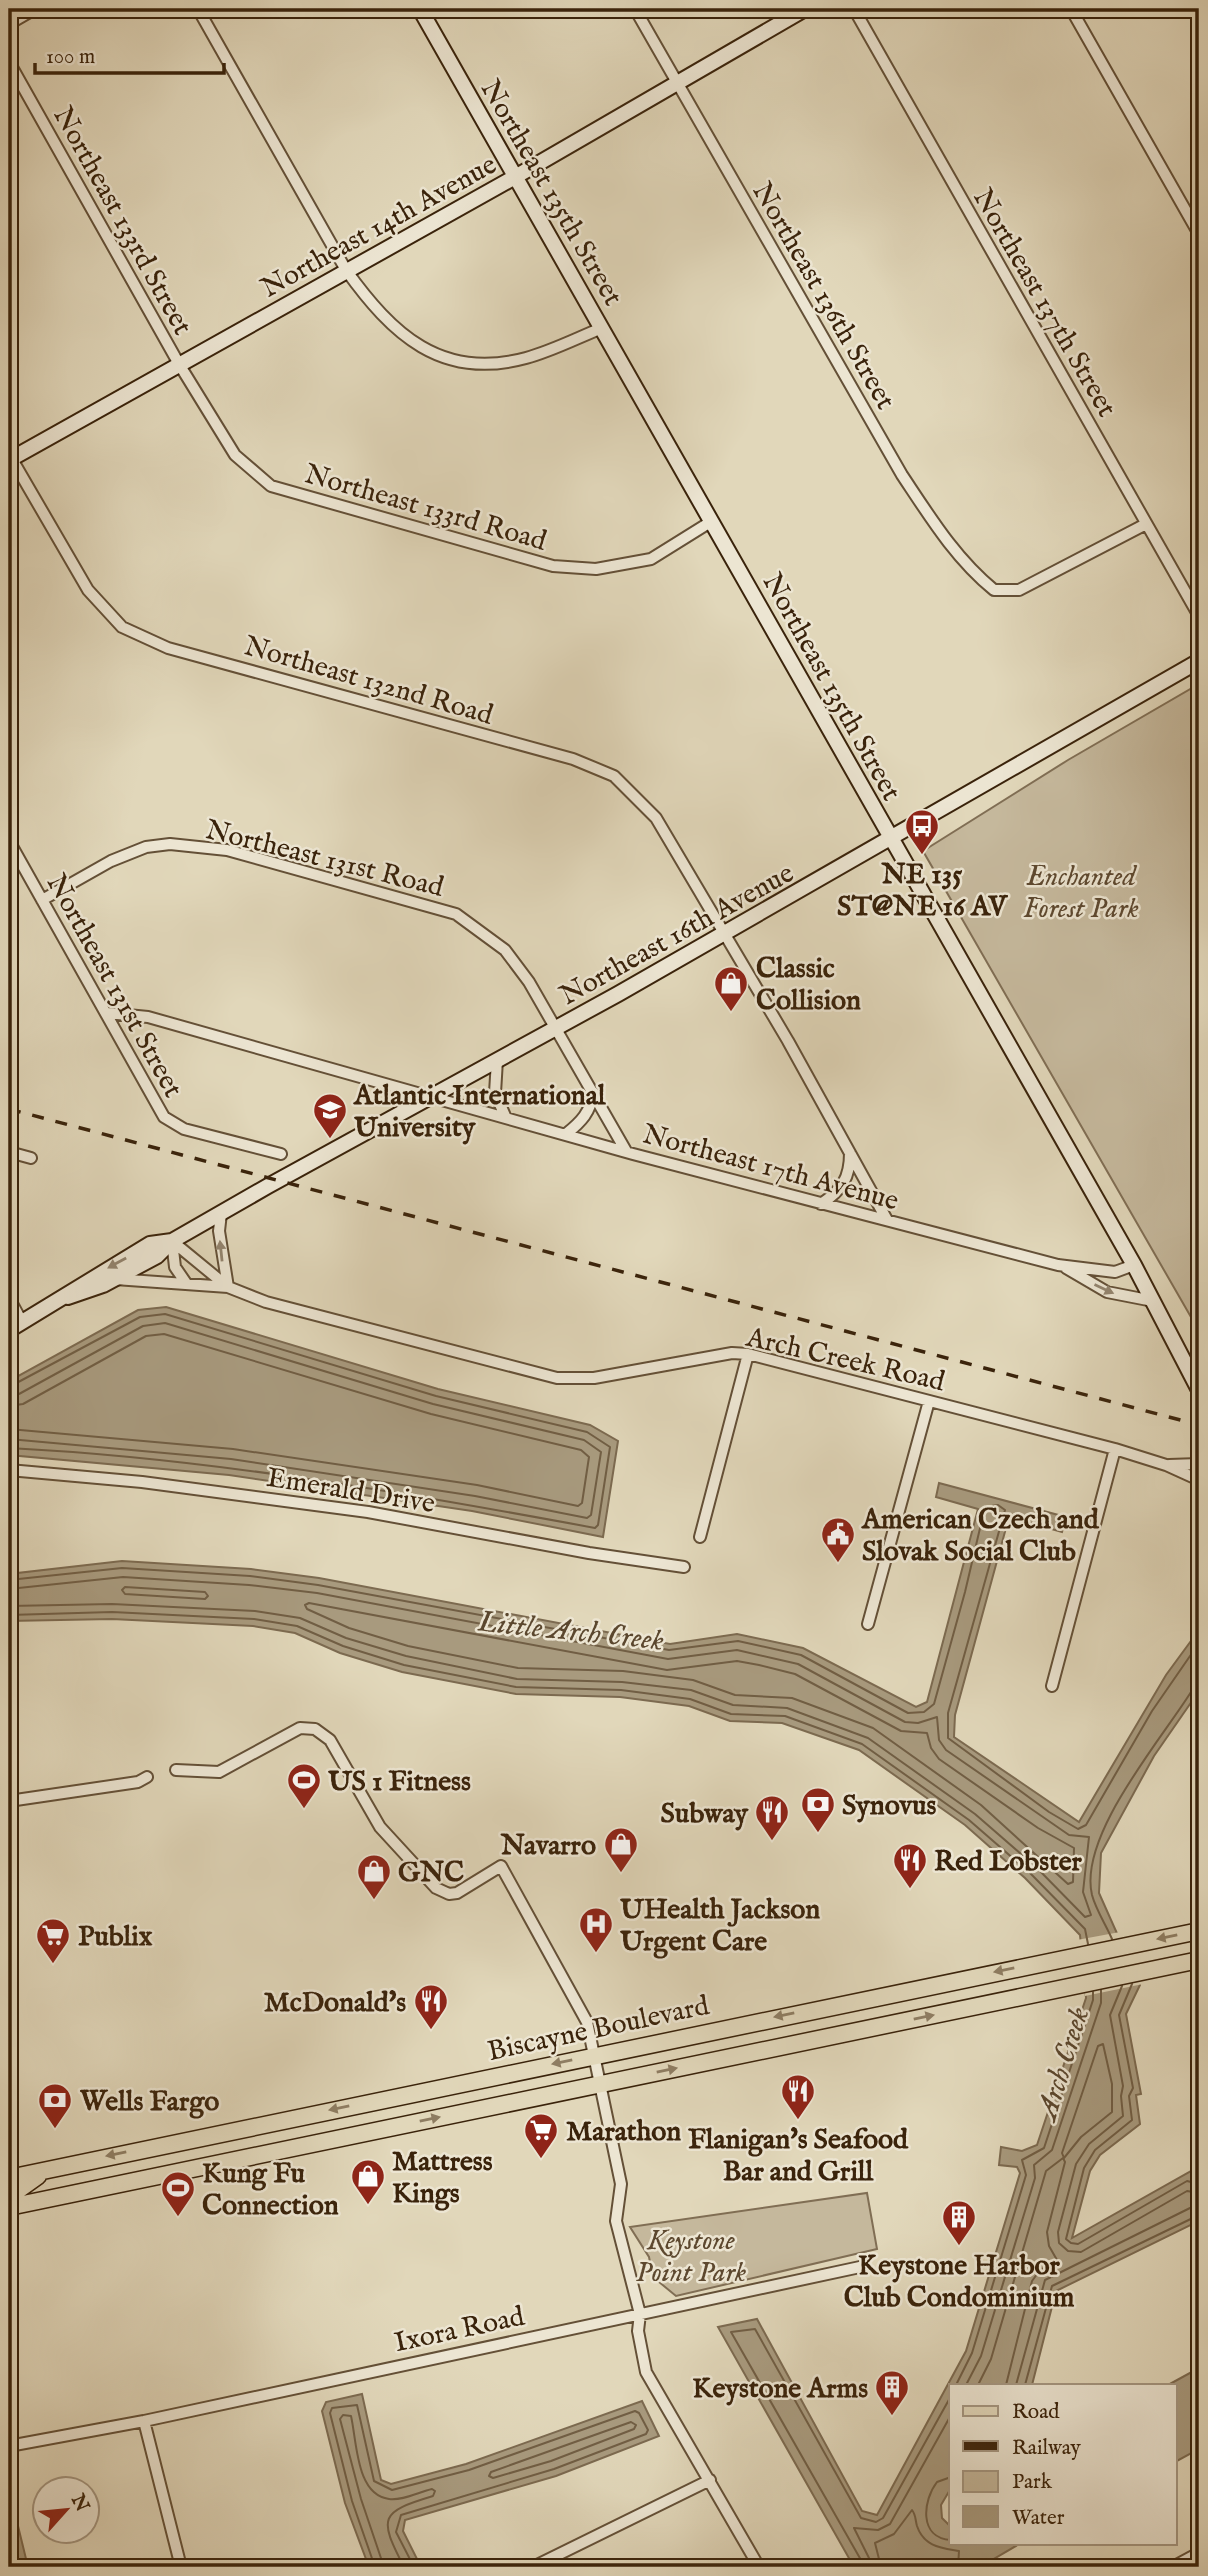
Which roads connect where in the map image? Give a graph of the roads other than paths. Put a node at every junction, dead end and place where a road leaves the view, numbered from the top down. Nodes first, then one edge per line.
1 (35, 9) edge
2 (198, 9) edge
3 (420, 9) edge
4 (635, 9) edge
5 (805, 9) edge
6 (854, 9) edge
7 (1071, 9) edge
8 (9, 24) edge
9 (9, 62) edge
10 (677, 82) junction
11 (515, 177) junction
12 (1199, 234) edge
13 (346, 270) junction
14 (602, 328) junction
15 (179, 364) junction
16 (10, 457) edge
17 (712, 521) junction
18 (1146, 524) junction
19 (1199, 617) edge
20 (1199, 661) edge
21 (890, 837) junction
22 (9, 841) edge
23 (42, 900) junction
24 (723, 933) junction
25 (107, 1013) junction
26 (557, 1028) junction
27 (497, 1060) junction
28 (593, 1092) junction
29 (431, 1097) junction
30 (506, 1118) junction
31 (566, 1134) junction
32 (849, 1150) junction
33 (9, 1152) edge
34 (626, 1152) junction
35 (281, 1154) dead end
36 (32, 1158) dead end
37 (821, 1204) junction
38 (220, 1213) junction
39 (887, 1220) junction
40 (172, 1241) junction
41 (1060, 1265) junction
42 (1134, 1265) junction
43 (115, 1279) junction
44 (186, 1283) junction
45 (228, 1287) junction
46 (68, 1297) junction
47 (9, 1298) edge
48 (1153, 1301) junction
49 (22, 1322) junction
50 (9, 1330) edge
51 (748, 1353) junction
52 (1199, 1390) edge
53 (929, 1401) junction
54 (1115, 1449) junction
55 (1199, 1464) edge
56 (1166, 1465) junction
57 (9, 1470) edge
58 (1199, 1480) edge
59 (700, 1537) dead end
60 (684, 1567) dead end
61 (868, 1624) dead end
62 (1052, 1686) dead end
63 (176, 1770) dead end
64 (147, 1777) dead end
65 (9, 1801) edge
66 (1199, 1931) edge
67 (1199, 1960) edge
68 (595, 2055) junction
69 (600, 2084) junction
70 (52, 2168) junction
71 (9, 2178) edge
72 (9, 2206) edge
73 (860, 2267) dead end
74 (640, 2314) junction
75 (144, 2420) junction
76 (9, 2446) edge
77 (710, 2480) junction
78 (1199, 2553) edge
79 (181, 2567) edge
80 (251, 2567) edge
81 (260, 2567) edge
82 (533, 2567) edge
83 (759, 2567) edge
84 (1172, 2567) edge

1 - 8 street
2 - 13 street
3 - 11 street, Northeast 135th Street
4 - 10 street, Northeast 136th Street
5 - 10 street, Northeast 14th Avenue
6 - 18 street, Northeast 137th Street
7 - 12 street
9 - 15 street, Northeast 133rd Street
10 - 11 street, Northeast 14th Avenue
10 - 18 street, Northeast 136th Street
11 - 13 street, Northeast 14th Avenue
11 - 14 street, Northeast 135th Street
13 - 14 street
13 - 15 street, Northeast 14th Avenue
14 - 17 street, Northeast 135th Street
15 - 16 street, Northeast 14th Avenue
15 - 17 street, Northeast 133rd Road
16 - 24 street, Northeast 132nd Road
17 - 21 street, Northeast 135th Street
18 - 19 street, Northeast 137th Street
20 - 21 street, Northeast 16th Avenue
21 - 24 street, Northeast 16th Avenue
21 - 42 street, Northeast 135th Street
22 - 23 street, Northeast 131st Street
23 - 25 street, Northeast 131st Street
23 - 26 street, Northeast 131st Road
24 - 26 street, Northeast 16th Avenue
24 - 32 street, Northeast 132nd Road
25 - 29 street, Northeast 17th Avenue
25 - 35 street, Northeast 131st Street
26 - 27 street, Northeast 16th Avenue
26 - 28 street
27 - 29 street, Northeast 16th Avenue
27 - 30 street
28 - 31 street
28 - 34 street
29 - 30 street, Northeast 17th Avenue
29 - 38 street, Northeast 16th Avenue
30 - 31 street, Northeast 17th Avenue
31 - 34 street, Northeast 17th Avenue
32 - 37 street
32 - 39 street, Northeast 132nd Road
33 - 36 street
34 - 37 street, Northeast 17th Avenue
37 - 39 street, Northeast 17th Avenue
38 - 40 street, Northeast 16th Avenue
45 -> 38 street
39 - 41 street, Northeast 17th Avenue
40 - 43 street, Northeast 16th Avenue
40 - 44 street
40 - 45 street, Arch Creek Road
40 -> 46 street, Northeast 16th Avenue
41 - 42 street, Northeast 17th Avenue
41 -> 48 street, Northeast 17th Avenue
42 - 48 street, Northeast 135th Street
43 - 44 street, Arch Creek Road
43 - 46 street, Northeast 16th Avenue
44 - 45 street, Arch Creek Road
45 - 51 street, Arch Creek Road
46 - 49 street, Northeast 16th Avenue
47 - 49 street
48 - 52 street, Northeast 135th Street
49 - 50 street, Northeast 16th Avenue
51 - 53 street, Arch Creek Road
51 - 59 street
53 - 54 street, Arch Creek Road
53 - 61 street
54 - 56 street, Arch Creek Road
54 - 62 street
55 - 56 street, Arch Creek Road
56 - 58 street, Arch Creek Road
57 - 60 street, Emerald Drive
63 - 68 street
64 - 65 street
66 -> 68 main road, Biscayne Boulevard
69 -> 67 main road, Biscayne Boulevard
68 - 69 street
68 -> 70 main road, Biscayne Boulevard
72 -> 69 main road, Biscayne Boulevard
69 - 74 street
70 - 71 main road, Biscayne Boulevard
70 - 72 main road
73 - 74 street, Ixora Road
74 - 75 street, Ixora Road
74 - 77 street
75 - 76 street, Ixora Road
75 - 79 street
77 - 82 street
77 - 83 street
78 - 84 street
80 - 81 street

